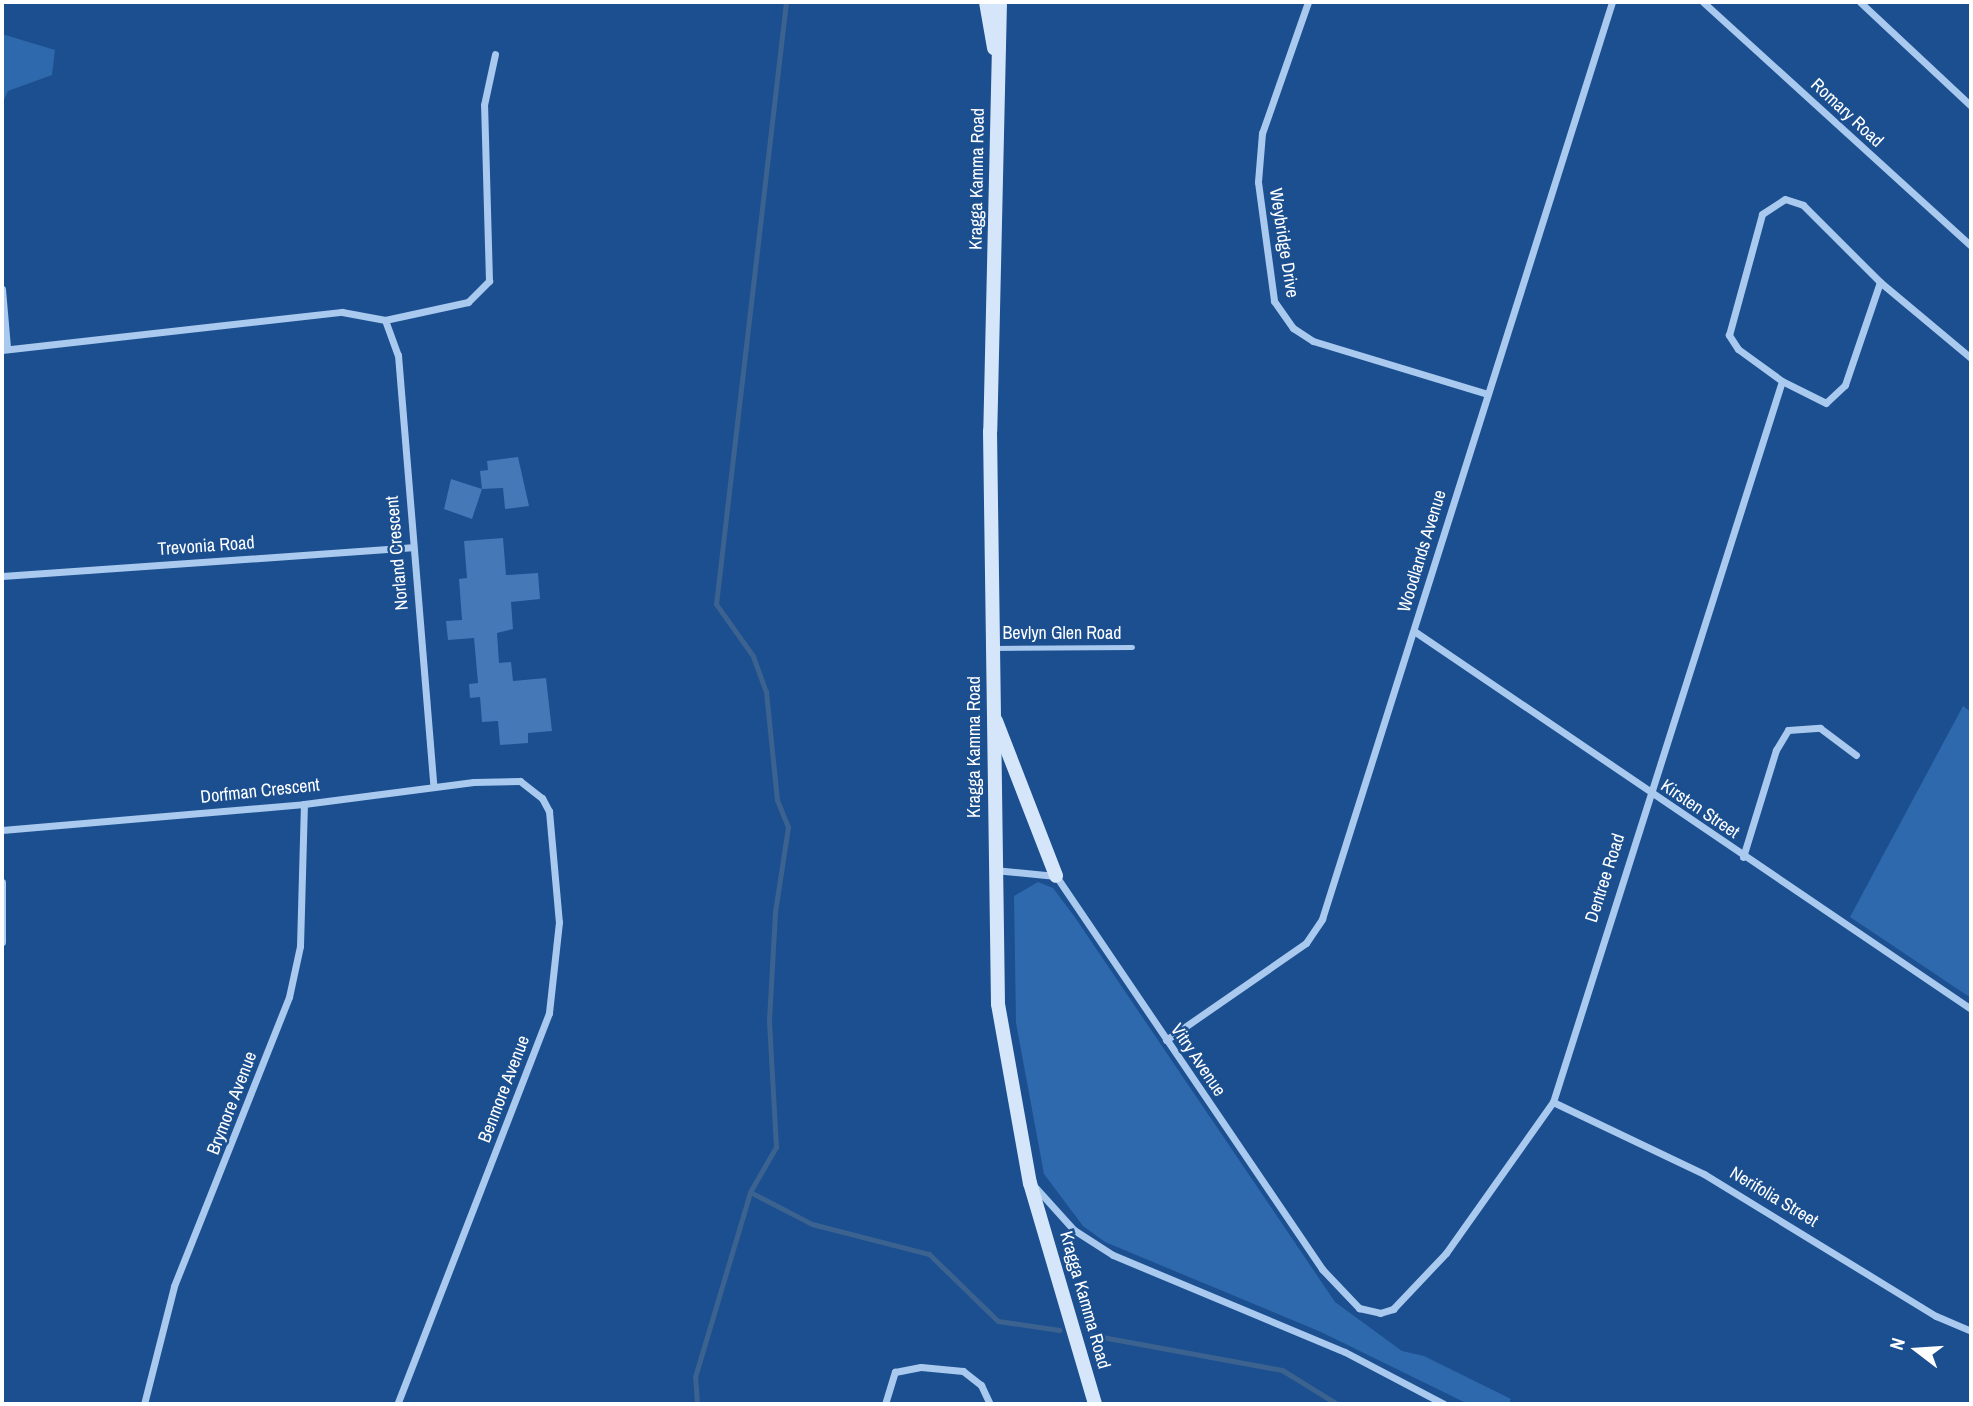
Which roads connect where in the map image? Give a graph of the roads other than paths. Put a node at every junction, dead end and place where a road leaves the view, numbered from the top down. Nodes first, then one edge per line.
1 (986, 2) edge
2 (1000, 2) edge
3 (1308, 2) edge
4 (1612, 2) edge
5 (1703, 2) edge
6 (1860, 2) edge
7 (495, 54) dead end
8 (999, 77) junction
9 (1971, 106) edge
10 (1971, 246) edge
11 (1880, 282) junction
12 (2, 289) edge
13 (384, 320) junction
14 (4, 348) edge
15 (1971, 358) edge
16 (1782, 381) junction
17 (1487, 394) junction
18 (412, 547) junction
19 (2, 576) edge
20 (1414, 631) junction
21 (1132, 647) dead end
22 (993, 648) junction
23 (993, 714) junction
24 (1856, 755) dead end
25 (520, 781) joint
26 (433, 785) junction
27 (1648, 792) junction
28 (303, 804) junction
29 (2, 830) edge
30 (1743, 857) junction
31 (994, 870) junction
32 (1056, 876) junction
33 (2, 882) edge
34 (2, 942) edge
35 (1971, 1009) edge
36 (1166, 1040) junction
37 (1553, 1102) junction
38 (1030, 1182) junction
39 (1359, 1308) joint
40 (1971, 1331) edge
41 (144, 1404) edge
42 (397, 1404) edge
43 (885, 1404) edge
44 (990, 1404) edge
45 (1095, 1404) edge
46 (1444, 1404) edge

1 - 8 main road, Kragga Kamma Road
2 - 8 main road, Kragga Kamma Road
3 - 17 street, Weybridge Drive
4 - 17 street, Woodlands Avenue
5 - 10 street, Romary Road
6 - 9 street
7 - 13 street
8 - 22 main road, Kragga Kamma Road
11 - 15 street
11 - 16 street
11 - 16 street
12 - 14 street
13 - 14 street
13 - 18 street, Norland Crescent
16 - 27 street, Dentree Road
17 - 20 street, Woodlands Avenue
18 - 19 street, Trevonia Road
18 - 26 street, Norland Crescent
20 - 27 street, Kirsten Street
20 - 36 street, Woodlands Avenue
21 - 22 lane, Bevlyn Glen Road
22 - 23 main road, Kragga Kamma Road
23 - 31 main road, Kragga Kamma Road
23 - 32 main road
24 - 30 street
25 - 26 street, Dorfman Crescent
25 - 42 street, Benmore Avenue
26 - 28 street, Dorfman Crescent
27 - 30 street, Kirsten Street
27 - 37 street, Dentree Road
28 - 29 street, Dorfman Crescent
28 - 41 street, Brymore Avenue
30 - 35 street, Kirsten Street
31 - 32 street
31 - 38 main road, Kragga Kamma Road
32 - 36 street, Vitry Avenue
33 - 34 street
36 - 39 street, Vitry Avenue
37 - 39 street, Dentree Road
37 - 40 street, Nerifolia Street
38 - 45 main road, Kragga Kamma Road
38 - 46 street
43 - 44 street

